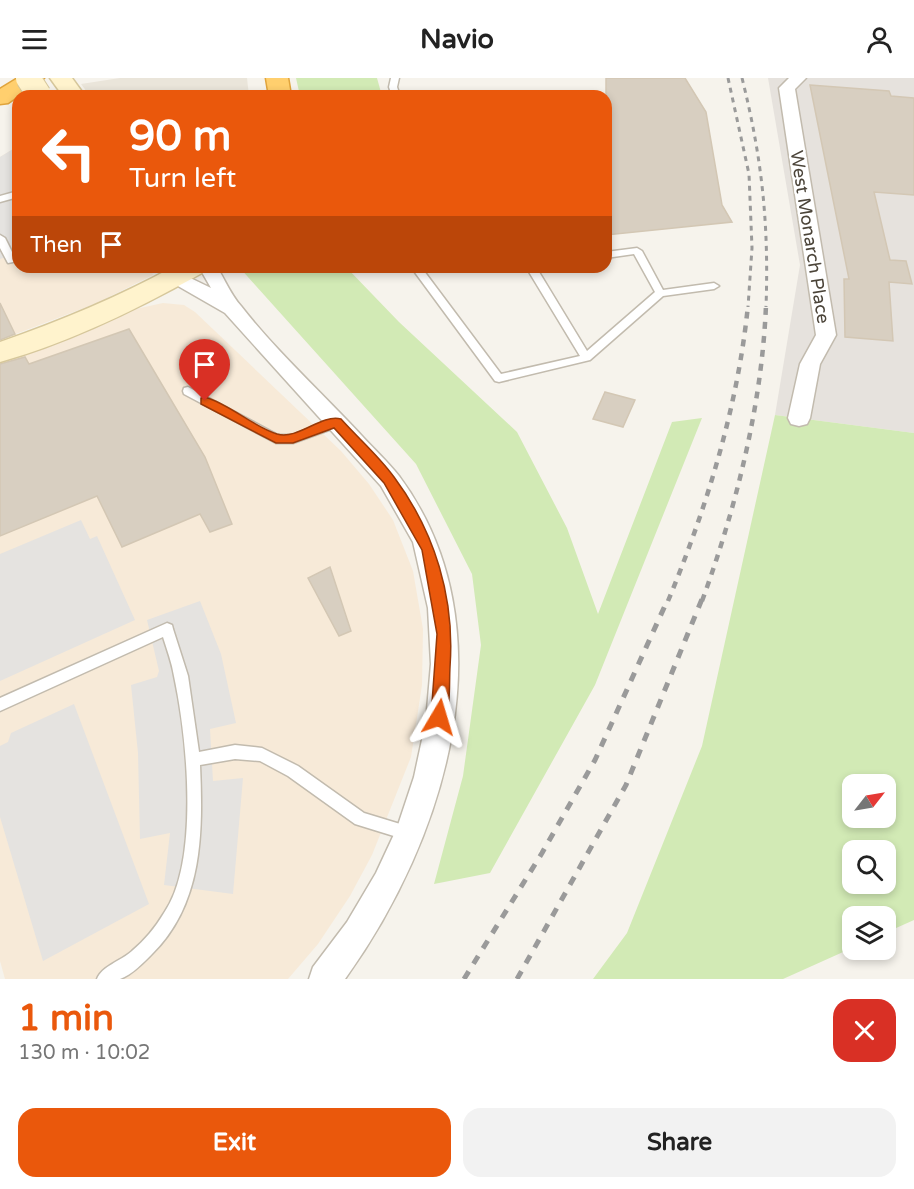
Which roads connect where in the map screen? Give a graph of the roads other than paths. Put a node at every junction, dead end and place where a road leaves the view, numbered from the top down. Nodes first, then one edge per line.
1 (33, 78) edge
2 (793, 83) edge
3 (13, 90) edge
4 (0, 238) edge
5 (612, 254) edge
6 (12, 261) edge
7 (176, 273) edge
8 (183, 273) edge
9 (211, 273) edge
10 (420, 273) edge
11 (535, 273) edge
12 (714, 286) dead end
13 (660, 293) junction
14 (232, 309) junction
15 (0, 352) edge
16 (586, 358) junction
17 (188, 392) dead end
18 (799, 418) dead end
19 (336, 423) junction
20 (0, 705) edge
21 (193, 760) junction
22 (411, 835) junction
23 (105, 979) edge
24 (325, 979) edge

1 - 3 highway
2 - 18 street, West Monarch Place
4 - 6 lane
5 - 13 lane
7 - 15 street
8 - 14 street
9 - 14 street
10 - 16 lane
11 - 16 lane
12 - 13 lane
13 - 16 lane
14 - 19 street
17 - 19 lane
19 - 22 street
20 - 21 lane
21 - 22 lane
21 - 23 lane
22 - 24 street

